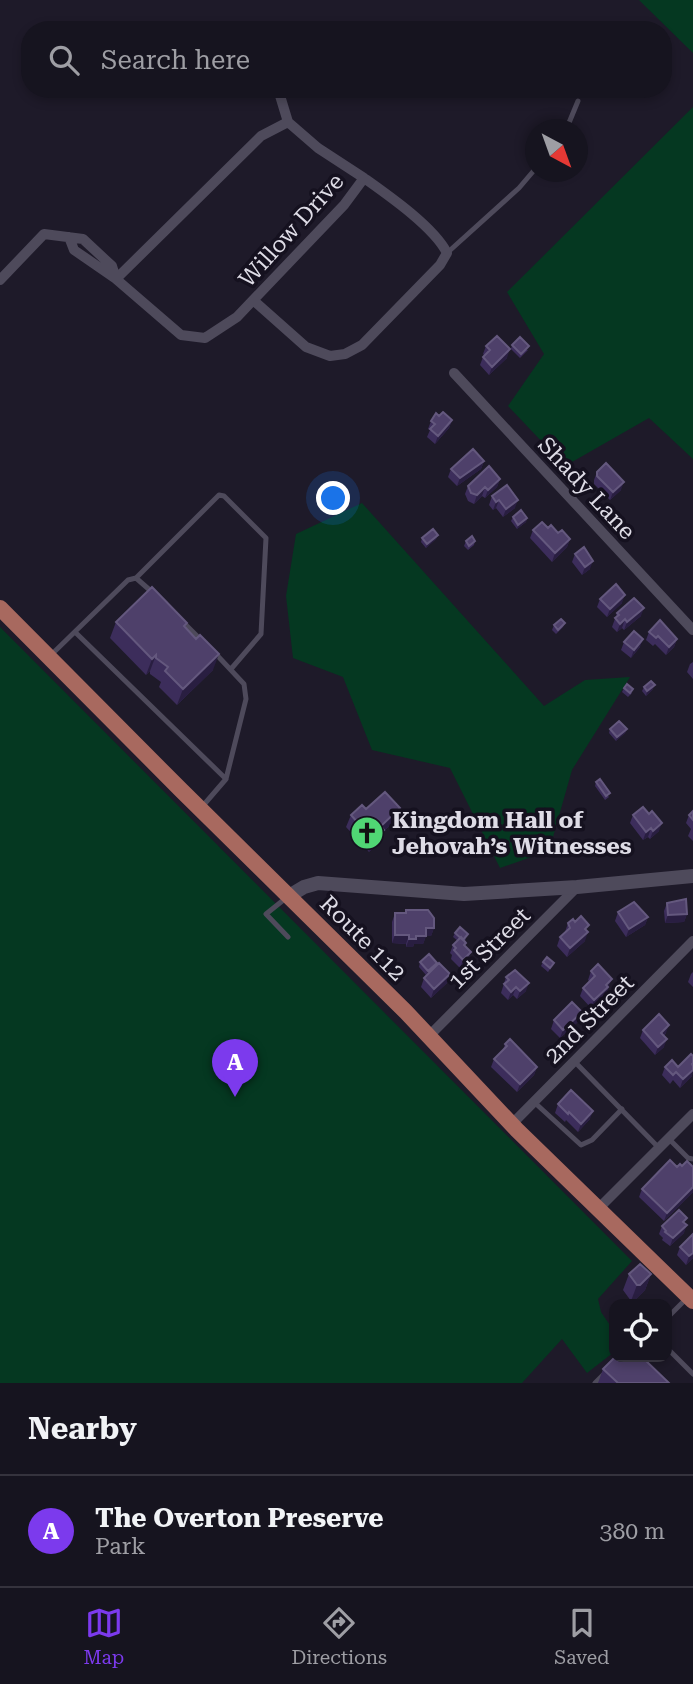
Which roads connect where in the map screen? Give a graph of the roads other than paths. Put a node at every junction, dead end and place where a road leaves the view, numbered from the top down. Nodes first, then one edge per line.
1 (281, 98) edge
2 (578, 101) dead end
3 (571, 119) edge
4 (288, 122) junction
5 (364, 178) junction
6 (525, 181) edge
7 (69, 237) junction
8 (92, 248) junction
9 (447, 253) junction
10 (85, 257) junction
11 (116, 279) junction
12 (0, 280) edge
13 (254, 300) junction
14 (454, 373) dead end
15 (136, 578) junction
16 (162, 601) edge
17 (0, 608) edge
18 (177, 617) edge
19 (693, 629) edge
20 (75, 632) junction
21 (48, 658) junction
22 (231, 669) junction
23 (226, 779) junction
24 (200, 809) junction
25 (693, 876) edge
26 (577, 887) junction
27 (289, 896) junction
28 (288, 937) dead end
29 (693, 941) edge
30 (429, 1036) junction
31 (575, 1061) junction
32 (534, 1102) junction
33 (622, 1109) junction
34 (693, 1114) edge
35 (512, 1124) junction
36 (668, 1138) junction
37 (659, 1148) junction
38 (693, 1158) edge
39 (599, 1208) junction
40 (689, 1293) edge
41 (672, 1312) edge
42 (672, 1353) edge
43 (606, 1373) edge
44 (693, 1374) edge
45 (595, 1383) edge

1 - 4 street
2 - 3 lane
4 - 5 street, Willow Drive
4 - 11 street
5 - 9 street
5 - 13 street, Willow Drive
6 - 9 lane
7 - 8 street, Willow Drive
7 - 10 street, Willow Drive
7 - 12 street
8 - 10 street
8 - 11 street, Willow Drive
9 - 13 street
10 - 11 street, Willow Drive
11 - 13 street, Willow Drive
14 - 19 street, Shady Lane
15 - 16 lane
15 - 20 lane
15 - 22 lane
17 - 21 main road, Route 112
18 - 22 lane
20 - 21 lane
20 - 23 lane
21 - 24 main road, Route 112
22 - 23 lane
23 - 24 lane
24 - 27 main road, Route 112
25 - 26 street
26 - 27 street
26 - 30 street, 1st Street
27 - 28 lane
27 - 30 main road, Route 112
29 - 31 street, 2nd Street
30 - 35 main road, Route 112
31 - 32 street, 2nd Street
31 - 33 lane
32 - 33 lane
32 - 35 street, 2nd Street
33 - 37 lane
34 - 36 street
35 - 39 main road, Route 112
36 - 37 street
36 - 38 lane
37 - 39 street
39 - 40 main road, Route 112
40 - 41 lane
42 - 44 lane
43 - 45 lane

